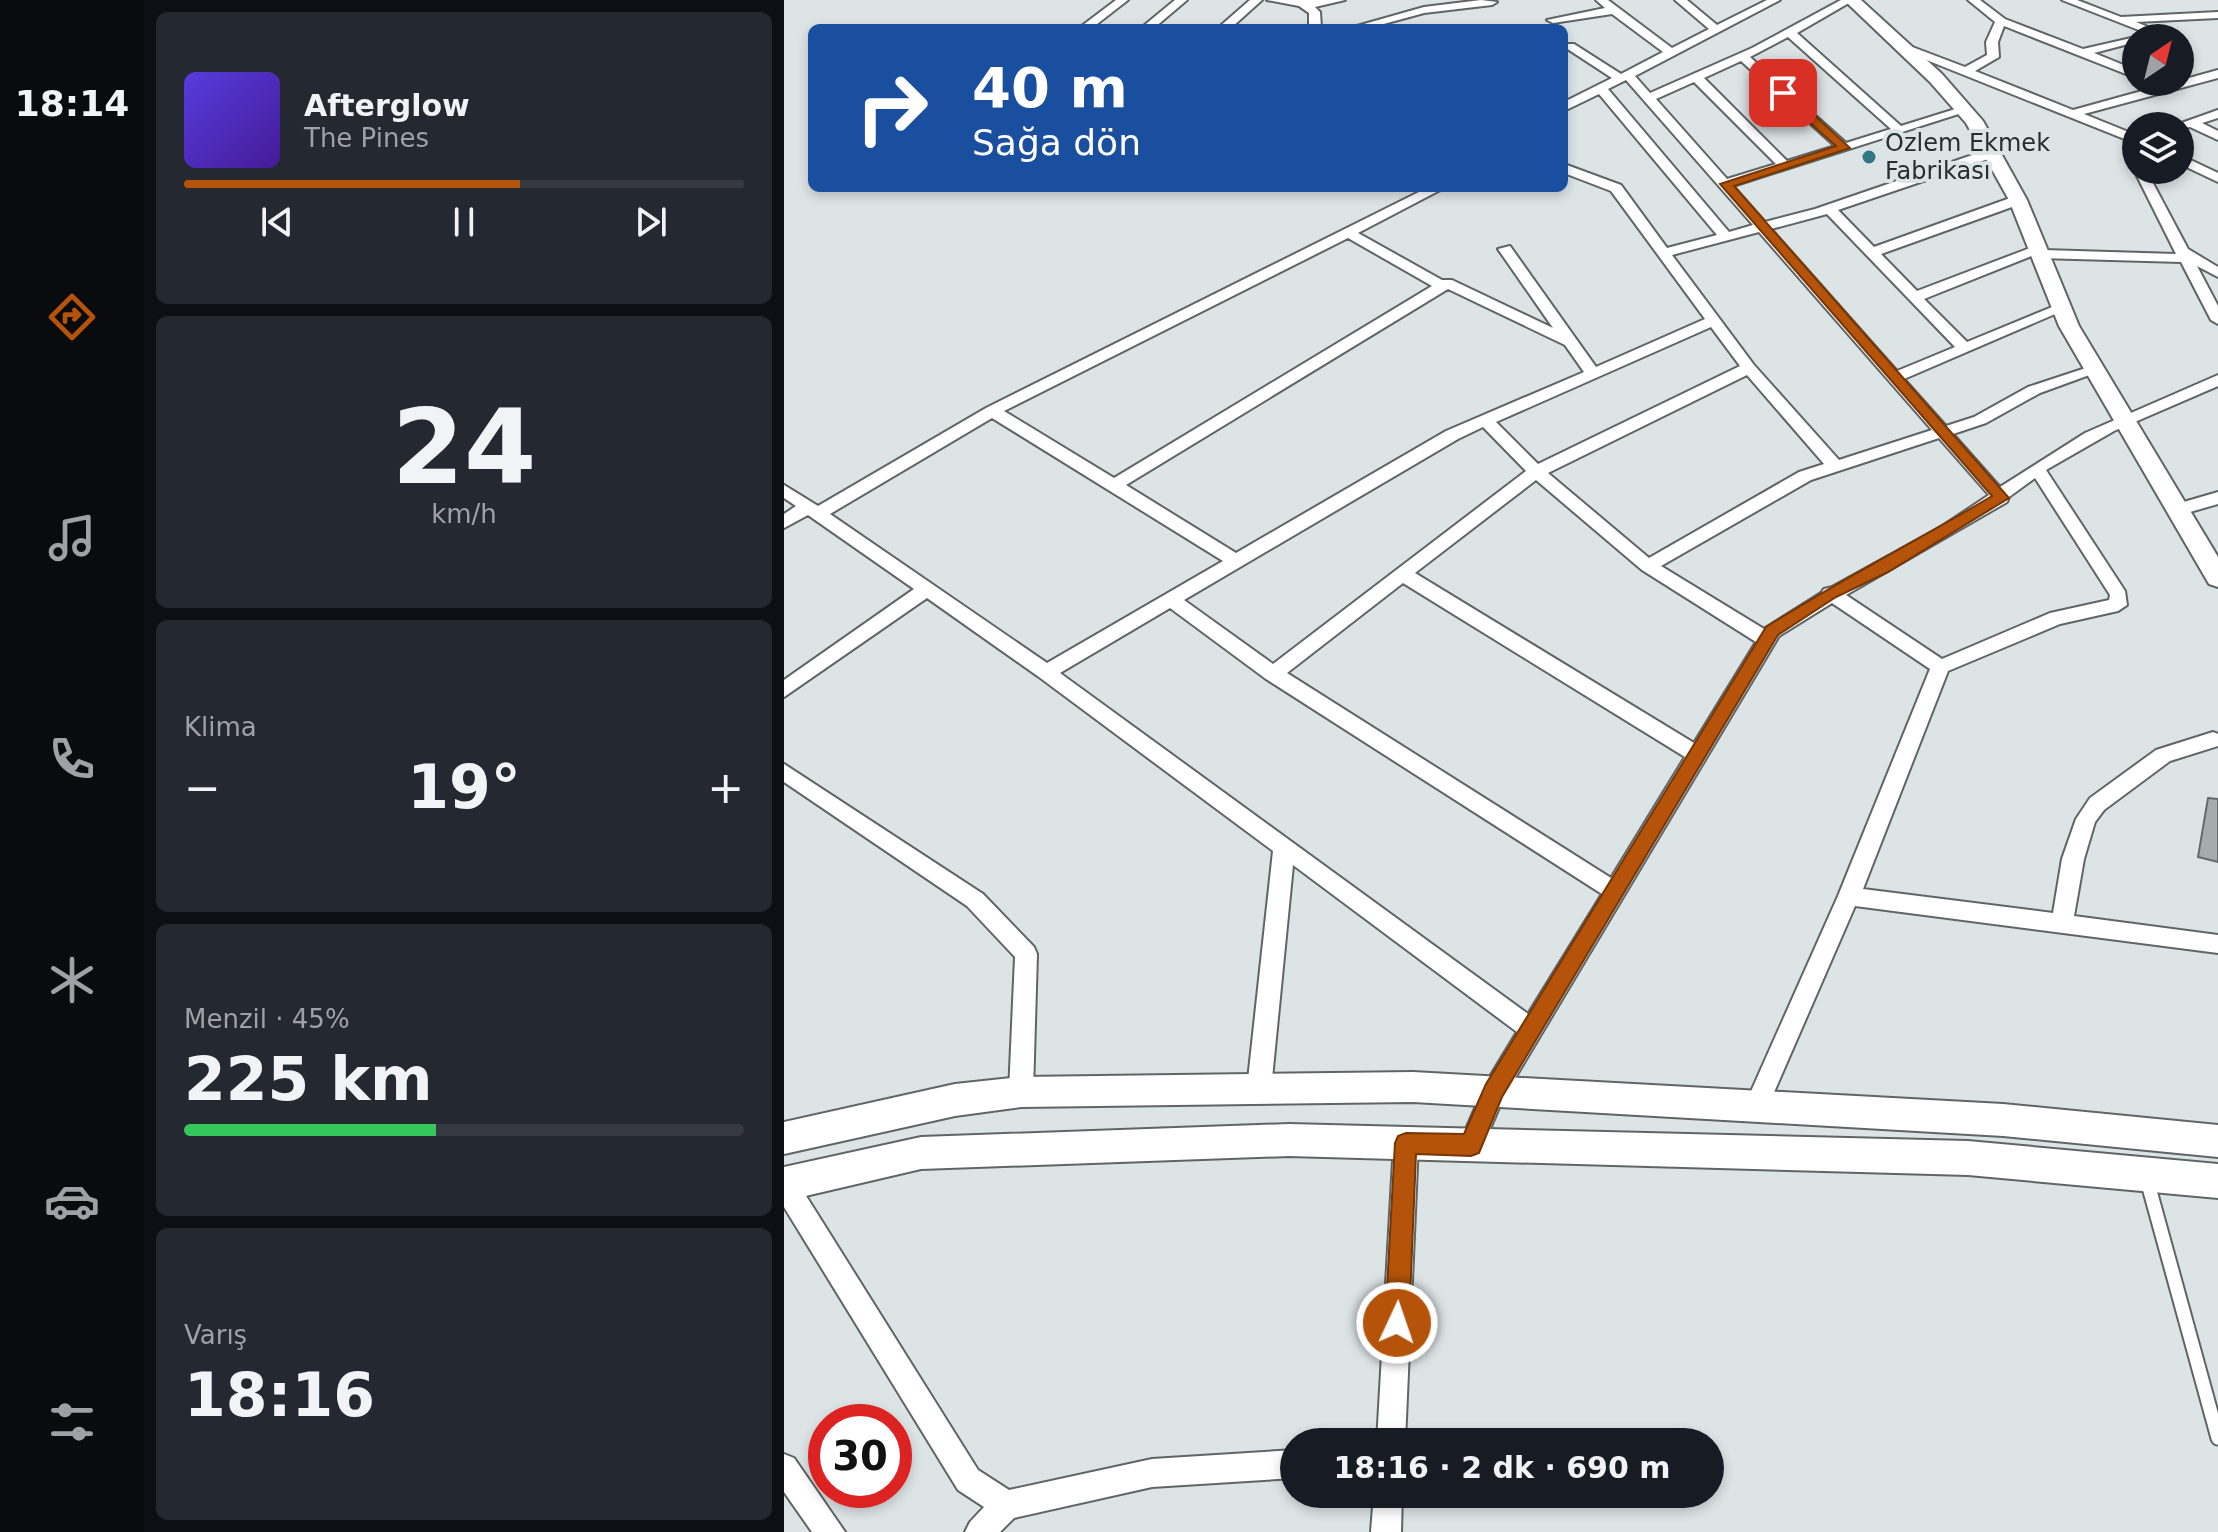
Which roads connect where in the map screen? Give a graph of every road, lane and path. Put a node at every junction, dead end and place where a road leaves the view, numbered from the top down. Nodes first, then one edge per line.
1 (1123, 0) edge
2 (1182, 0) edge
3 (1257, 0) edge
4 (1272, 0) edge
5 (1340, 0) edge
6 (1490, 0) edge
7 (1601, 0) edge
8 (1680, 0) edge
9 (1775, 0) edge
10 (1850, 0) edge
11 (1973, 0) edge
12 (2067, 0) edge
13 (1302, 3) junction
14 (1614, 10) junction
15 (2218, 17) edge
16 (1553, 20) dead end
17 (2118, 20) junction
18 (2001, 21) junction
19 (1090, 24) edge
20 (1152, 24) edge
21 (1229, 24) edge
22 (1315, 24) edge
23 (1371, 24) edge
24 (2129, 24) edge
25 (2190, 24) edge
26 (1717, 30) junction
27 (1789, 32) junction
28 (2122, 42) edge
29 (1570, 46) dead end
30 (1903, 47) junction
31 (1672, 53) junction
32 (2082, 53) junction
33 (1742, 56) junction
34 (2122, 69) edge
35 (1967, 71) junction
36 (2218, 74) edge
37 (1624, 77) junction
38 (1696, 77) junction
39 (2194, 80) edge
40 (1601, 88) junction
41 (2137, 96) edge
42 (1649, 98) junction
43 (1568, 104) edge
44 (1965, 110) junction
45 (2075, 113) junction
46 (2218, 114) edge
47 (2194, 121) edge
48 (2194, 127) edge
49 (1899, 130) junction
50 (2122, 133) edge
51 (2218, 136) edge
52 (1844, 148) junction
53 (1992, 153) junction
54 (1785, 166) junction
55 (2194, 166) edge
56 (1568, 170) edge
57 (2218, 178) edge
58 (1726, 184) junction
59 (2147, 184) edge
60 (1429, 192) edge
61 (2018, 200) junction
62 (1829, 209) junction
63 (1763, 228) junction
64 (1349, 233) junction
65 (1726, 237) junction
66 (1505, 249) dead end
67 (2039, 252) junction
68 (1663, 253) junction
69 (1872, 253) junction
70 (2182, 254) junction
71 (2218, 273) edge
72 (1442, 286) junction
73 (1915, 297) junction
74 (2062, 308) junction
75 (2218, 320) edge
76 (1713, 321) junction
77 (1570, 342) junction
78 (1964, 348) junction
79 (1749, 368) junction
80 (2095, 370) junction
81 (1593, 374) junction
82 (1895, 377) junction
83 (2218, 380) edge
84 (992, 411) junction
85 (2123, 420) junction
86 (1486, 421) junction
87 (1942, 431) junction
88 (1835, 466) junction
89 (2038, 471) junction
90 (1536, 472) junction
91 (1114, 485) junction
92 (784, 490) edge
93 (2001, 498) junction
94 (2218, 498) edge
95 (814, 510) junction
96 (2176, 510) junction
97 (784, 522) edge
98 (2212, 558) edge
99 (1236, 561) junction
100 (1648, 566) junction
101 (1402, 574) junction
102 (2218, 578) edge
103 (927, 589) junction
104 (1830, 593) junction
105 (1171, 599) junction
106 (1767, 640) junction
107 (1940, 667) junction
108 (1046, 672) junction
109 (1273, 674) junction
110 (784, 690) edge
111 (2213, 740) dead end
112 (1697, 755) junction
113 (784, 772) edge
114 (1284, 847) junction
115 (1615, 891) junction
116 (1849, 896) junction
117 (2062, 923) junction
118 (2218, 944) edge
119 (1531, 1029) junction
120 (1259, 1089) junction
121 (1494, 1091) junction
122 (1021, 1092) junction
123 (1757, 1105) junction
124 (784, 1138) edge
125 (2218, 1141) edge
126 (1406, 1143) junction
127 (1471, 1145) junction
128 (2145, 1174) junction
129 (2218, 1181) edge
130 (784, 1184) edge
131 (1392, 1428) edge
132 (2218, 1438) edge
133 (1280, 1465) edge
134 (784, 1468) edge
135 (1006, 1505) junction
136 (1387, 1508) edge
137 (830, 1532) edge
138 (980, 1532) edge
139 (1386, 1532) edge

1 - 19 street
2 - 20 street
3 - 21 street
4 - 13 street
5 - 13 street
6 - 23 street
7 - 14 street
8 - 26 street
9 - 26 street
10 - 27 street
10 - 30 main road
11 - 18 street
12 - 17 street
13 - 22 street
14 - 16 street
14 - 31 street
15 - 17 street
15 - 25 street
17 - 24 street
18 - 32 street
18 - 35 street
26 - 31 street
27 - 33 street
27 - 49 street
28 - 32 street
29 - 37 street
30 - 35 street
30 - 44 main road
31 - 37 street
32 - 34 street
33 - 38 street
33 - 52 street
35 - 45 street
36 - 39 street
37 - 40 street
37 - 42 street
38 - 42 street
38 - 54 street
40 - 43 street
40 - 65 street
41 - 45 street
42 - 58 street
44 - 49 street
44 - 53 main road
45 - 50 street
46 - 47 street
48 - 51 street
49 - 52 street
52 - 54 street
53 - 61 main road
53 - 62 street
54 - 58 street
55 - 57 street
56 - 68 street
58 - 63 street
59 - 70 street
60 - 64 street
61 - 67 main road
61 - 69 street
62 - 63 street
62 - 69 street
63 - 65 street
63 - 82 street
64 - 72 street
64 - 84 street
65 - 68 street
66 - 77 street
67 - 70 street
67 - 73 street
67 - 74 main road
68 - 76 street
69 - 73 street
70 - 71 street
70 - 75 street
72 - 77 street
72 - 91 street
73 - 78 street
74 - 78 street
74 - 80 main road
76 - 79 street
76 - 81 street
77 - 81 street
78 - 82 street
79 - 88 street
79 - 90 street
80 - 85 main road
80 - 87 street
81 - 86 street
82 - 87 street
83 - 85 street
84 - 91 street
84 - 95 street
85 - 89 street
85 - 96 main road
86 - 90 street
86 - 99 street
87 - 88 street
87 - 93 street
88 - 100 street
89 - 93 street
89 - 107 street
90 - 100 street
90 - 101 street
91 - 99 street
92 - 95 street
93 - 104 street
94 - 96 street
95 - 97 street
95 - 103 street
96 - 98 main road
98 - 102 main road
99 - 105 street
100 - 106 street
101 - 109 street
101 - 112 street
103 - 108 street
103 - 110 street
104 - 106 street
104 - 107 street
105 - 108 street
105 - 109 street
106 - 112 street
107 - 116 street
108 - 114 street
109 - 115 street
111 - 117 street
112 - 115 street
113 - 122 street
114 - 119 street
114 - 120 street
115 - 119 street
116 - 117 street
116 - 123 street
117 - 118 street
119 - 121 street
120 - 121 main road
120 - 122 main road
121 - 123 main road
121 - 127 street
122 - 124 main road
123 - 125 main road
126 - 127 main road
126 - 130 main road
126 - 131 street
127 - 128 main road
128 - 129 main road
128 - 132 lane
130 - 135 street
133 - 135 street
134 - 137 street
135 - 138 street
136 - 139 street

